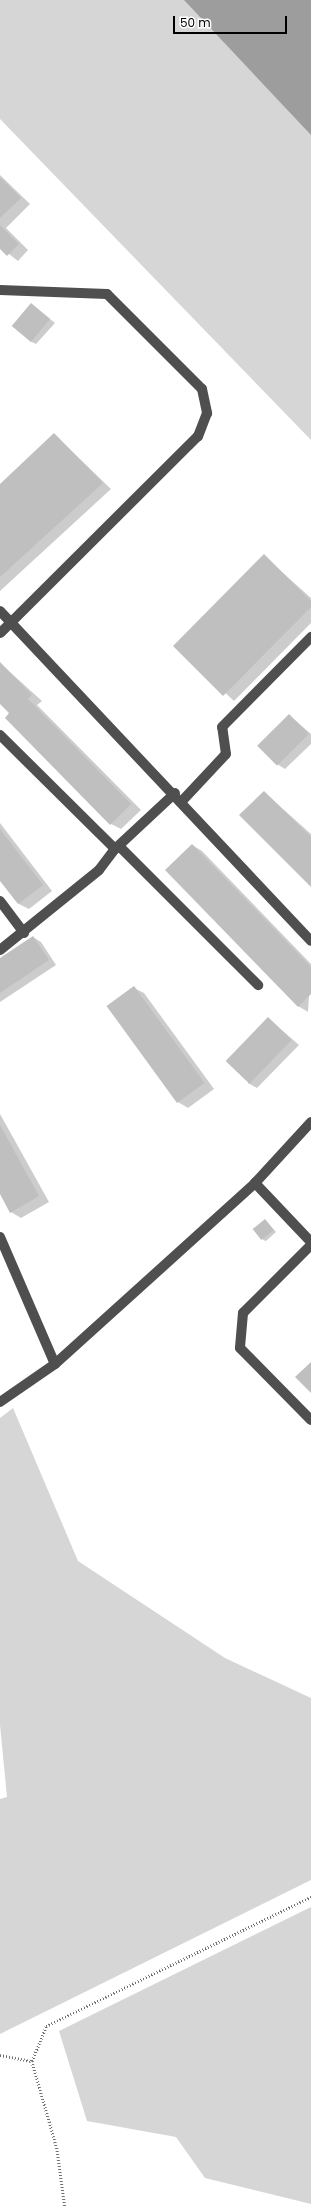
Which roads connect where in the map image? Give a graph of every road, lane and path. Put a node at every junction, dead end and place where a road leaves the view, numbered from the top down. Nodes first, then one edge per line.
1 (0, 290) edge
2 (0, 611) edge
3 (11, 622) junction
4 (0, 633) edge
5 (311, 637) edge
6 (0, 735) edge
7 (175, 793) junction
8 (182, 801) junction
9 (117, 848) junction
10 (0, 901) edge
11 (24, 932) junction
12 (311, 941) edge
13 (0, 950) edge
14 (258, 986) dead end
15 (311, 1122) edge
16 (254, 1183) junction
17 (0, 1237) edge
18 (311, 1242) edge
19 (311, 1245) edge
20 (55, 1364) junction
21 (0, 1402) edge
22 (311, 1420) edge
23 (311, 1897) edge
24 (0, 2055) edge
25 (32, 2061) junction
26 (65, 2207) edge

1 - 3 lane
2 - 3 lane
3 - 4 lane
3 - 7 lane
5 - 8 lane
6 - 9 lane
7 - 8 lane
7 - 9 lane
8 - 12 lane
9 - 11 lane
9 - 14 lane
10 - 11 lane
11 - 13 lane
15 - 16 lane
16 - 18 lane
16 - 20 lane
17 - 20 lane
19 - 22 lane
20 - 21 lane
23 - 25 path
24 - 25 path
25 - 26 path

